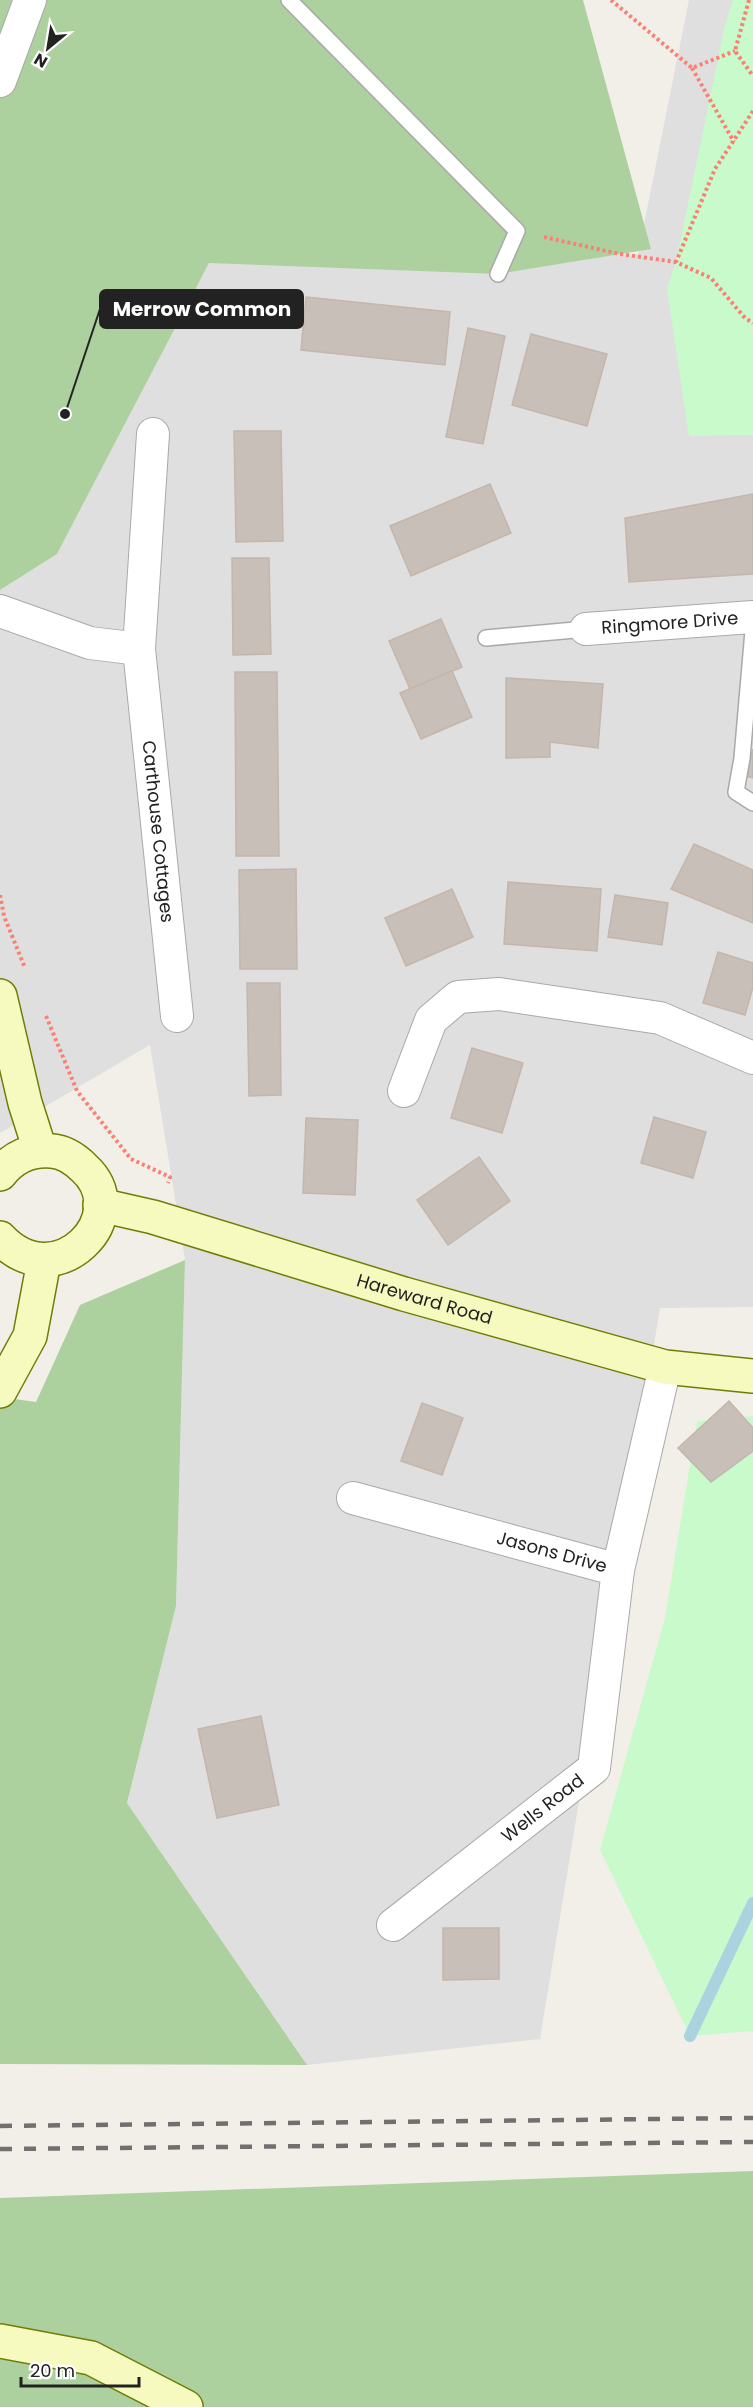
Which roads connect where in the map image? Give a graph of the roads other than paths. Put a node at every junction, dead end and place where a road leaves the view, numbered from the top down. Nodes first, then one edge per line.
1 (30, 0) edge
2 (289, 0) edge
3 (0, 81) edge
4 (498, 274) dead end
5 (153, 434) dead end
6 (0, 610) edge
7 (753, 617) edge
8 (586, 629) joint
9 (753, 631) edge
10 (486, 638) dead end
11 (139, 649) junction
12 (753, 803) edge
13 (0, 996) edge
14 (177, 1016) dead end
15 (753, 1058) edge
16 (404, 1091) dead end
17 (40, 1150) junction
18 (0, 1174) edge
19 (100, 1205) junction
20 (0, 1238) edge
21 (44, 1261) junction
22 (665, 1366) junction
23 (753, 1376) edge
24 (0, 1390) edge
25 (353, 1498) dead end
26 (618, 1570) junction
27 (393, 1925) dead end
28 (0, 2341) edge
29 (186, 2407) edge

1 - 3 street
2 - 4 lane
5 - 11 street, Carthouse Cottages
6 - 11 street
7 - 8 street, Ringmore Drive
8 - 10 lane
9 - 12 lane
11 - 14 street, Carthouse Cottages
13 - 17 main road
15 - 16 street
17 - 18 main road
17 - 19 main road
19 - 21 main road
19 - 22 main road, Hareward Road
20 - 21 main road
21 - 24 main road
22 - 23 main road, Hareward Road
22 - 26 street, Jasons Drive
25 - 26 street, Jasons Drive
26 - 27 street, Wells Road
28 - 29 main road

